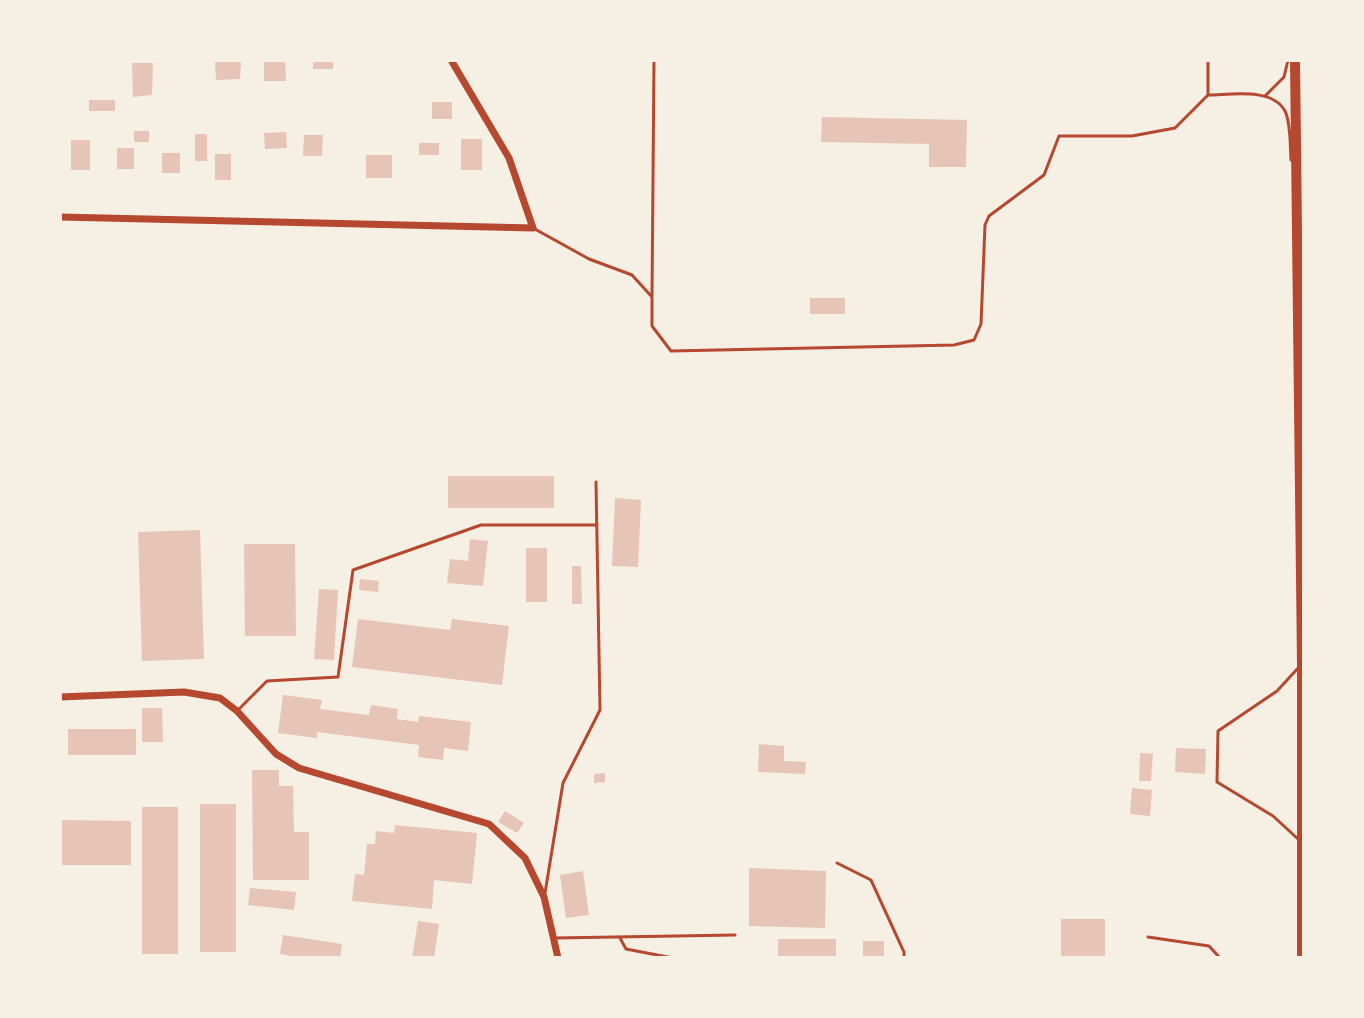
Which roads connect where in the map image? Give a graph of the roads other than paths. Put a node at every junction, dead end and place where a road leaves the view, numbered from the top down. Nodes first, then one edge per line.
1 (451, 60) edge
2 (654, 60) edge
3 (1208, 60) edge
4 (1288, 60) edge
5 (1295, 60) edge
6 (1208, 95) junction
7 (1265, 96) junction
8 (60, 217) edge
9 (1298, 223) junction
10 (533, 228) junction
11 (652, 297) junction
12 (596, 482) dead end
13 (597, 525) junction
14 (1302, 663) junction
15 (60, 697) edge
16 (237, 711) junction
17 (1302, 843) edge
18 (837, 863) dead end
19 (544, 897) junction
20 (735, 935) dead end
21 (619, 937) junction
22 (1148, 937) dead end
23 (555, 938) junction
24 (558, 958) edge
25 (673, 958) edge
26 (904, 958) edge
27 (1220, 958) edge
28 (1302, 958) edge

1 - 10 street
2 - 11 lane
3 - 6 lane
4 - 7 lane
5 - 9 main road
6 - 7 lane
6 - 11 lane
7 - 9 lane
8 - 10 street
9 - 14 main road
10 - 11 lane
12 - 13 lane
13 - 16 lane
13 - 19 lane
14 - 17 main road
14 - 17 lane
15 - 16 street
16 - 19 street
17 - 28 main road
18 - 26 lane
19 - 23 street
20 - 21 lane
21 - 23 lane
21 - 25 lane
22 - 27 lane
23 - 24 street

